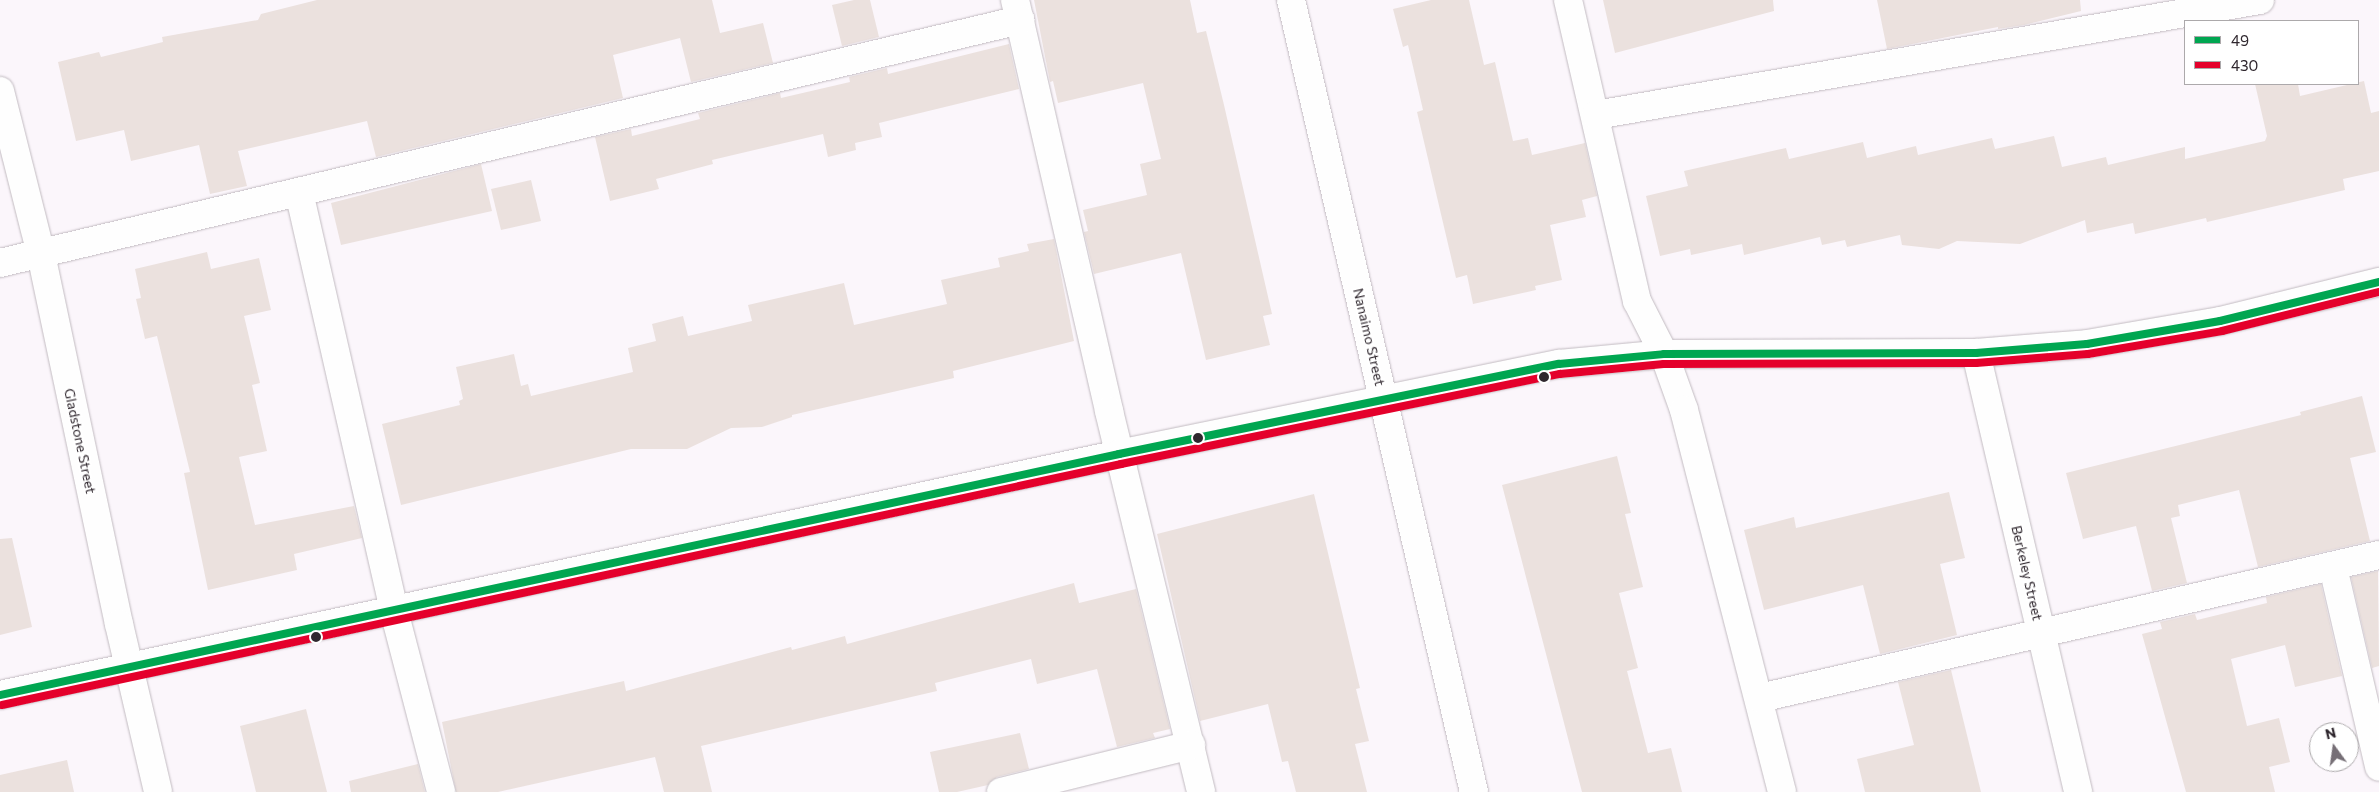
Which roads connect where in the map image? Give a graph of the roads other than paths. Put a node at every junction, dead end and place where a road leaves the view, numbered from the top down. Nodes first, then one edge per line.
1 (1290, 0) edge
2 (1568, 0) edge
3 (2260, 0) edge
4 (1017, 10) edge
5 (0, 91) edge
6 (1596, 115) junction
7 (299, 192) junction
8 (41, 254) junction
9 (0, 264) edge
10 (2379, 282) edge
11 (1976, 353) junction
12 (1664, 354) junction
13 (1383, 398) junction
14 (1119, 454) junction
15 (2379, 555) edge
16 (2333, 567) junction
17 (394, 611) junction
18 (2041, 634) junction
19 (128, 668) junction
20 (0, 695) edge
21 (1760, 698) junction
22 (1191, 745) junction
23 (2379, 767) edge
24 (158, 792) edge
25 (441, 792) edge
26 (1001, 792) edge
27 (1201, 792) edge
28 (1474, 792) edge
29 (1782, 792) edge
30 (2078, 792) edge

1 - 13 street, Nanaimo Street
2 - 6 street
3 - 6 street
4 - 7 street
4 - 14 street
5 - 8 street, Gladstone Street
6 - 12 street
7 - 8 street
7 - 17 street
8 - 9 street
8 - 19 street, Gladstone Street
10 - 11 street
11 - 12 street
11 - 18 street, Berkeley Street
12 - 13 street
12 - 21 street
13 - 14 street
13 - 28 street, Nanaimo Street
14 - 17 street
14 - 22 street
15 - 16 street
16 - 18 street
16 - 23 street
17 - 19 street
17 - 25 street
18 - 21 street
18 - 30 street, Berkeley Street
19 - 20 street
19 - 24 street, Gladstone Street
21 - 29 street
22 - 26 street
22 - 27 street

